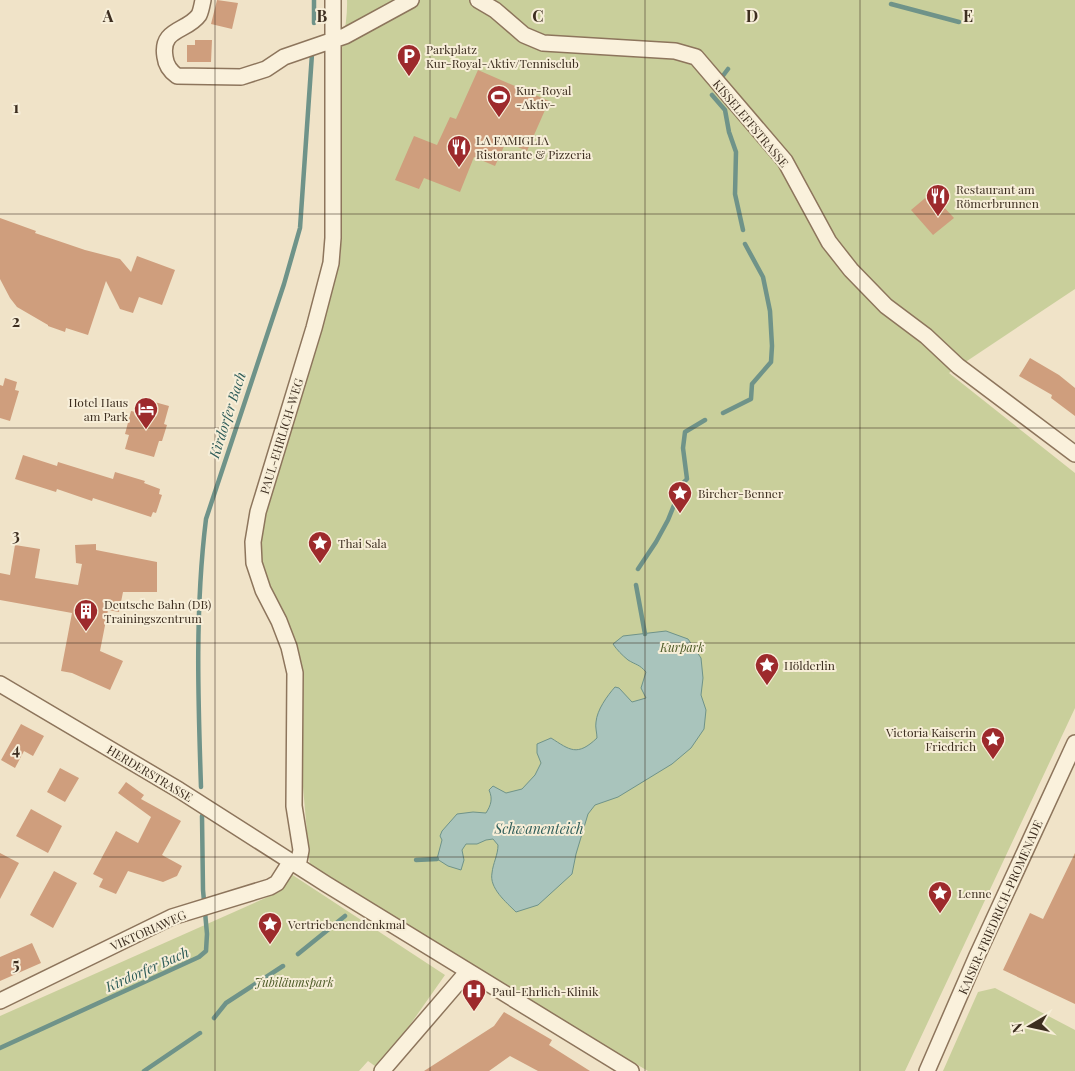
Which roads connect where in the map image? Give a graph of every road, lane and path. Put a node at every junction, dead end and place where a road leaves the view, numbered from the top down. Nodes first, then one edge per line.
1 (203, 0) edge
2 (333, 0) edge
3 (411, 0) edge
4 (478, 0) edge
5 (334, 40) junction
6 (1075, 454) edge
7 (0, 684) edge
8 (1075, 743) edge
9 (295, 864) junction
10 (468, 970) junction
11 (0, 1001) edge
12 (382, 1071) edge
13 (631, 1071) edge
14 (927, 1071) edge

1 - 5 street
2 - 5 street, PAUL-EHRLICH-WEG
3 - 5 street
4 - 6 street, KISSELEFFSTRASSE
5 - 9 street, PAUL-EHRLICH-WEG
7 - 9 street, HERDERSTRASSE
8 - 14 street, KAISER-FRIEDRICH-PROMENADE
9 - 10 street, HERDERSTRASSE
9 - 11 street, VIKTORIAWEG
10 - 12 street
10 - 13 street, HERDERSTRASSE

